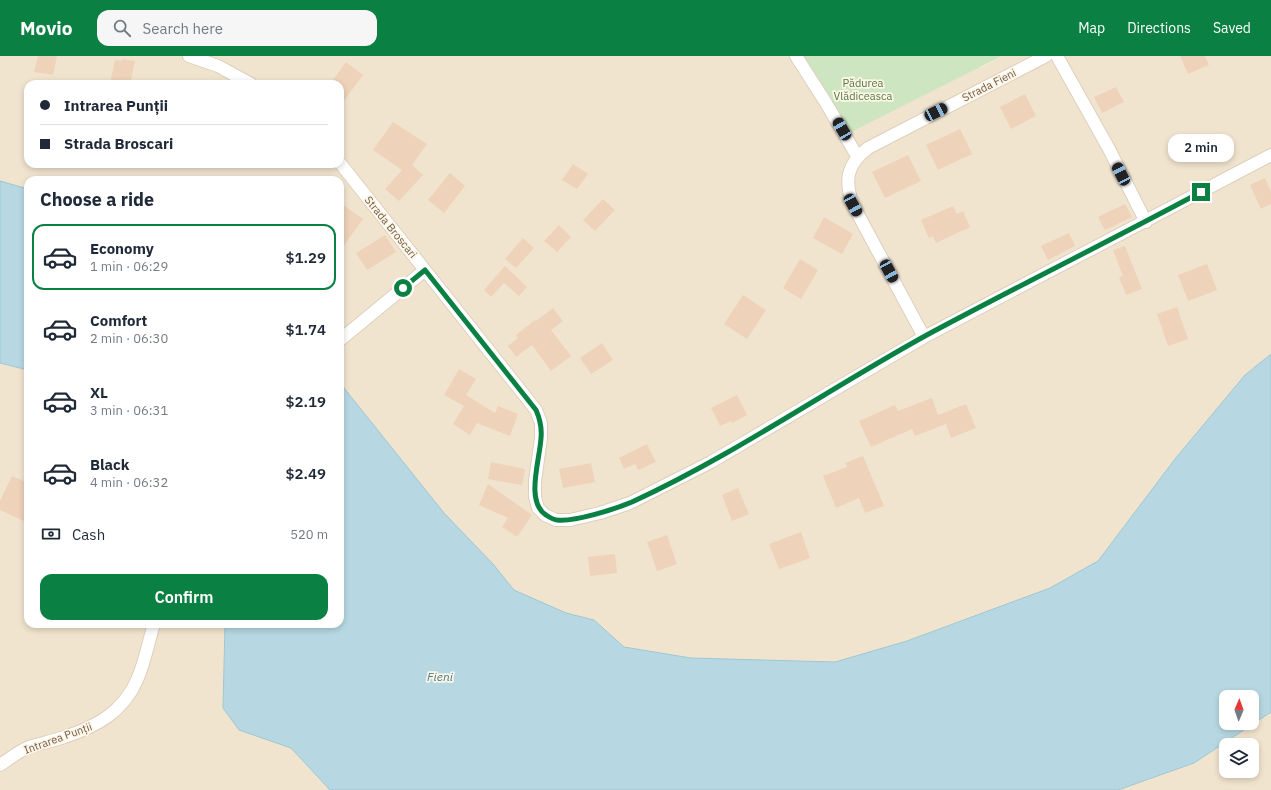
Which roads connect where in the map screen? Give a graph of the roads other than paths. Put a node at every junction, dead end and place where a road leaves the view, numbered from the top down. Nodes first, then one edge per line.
1 (188, 56) edge
2 (796, 56) edge
3 (1046, 56) edge
4 (1057, 56) edge
5 (244, 80) edge
6 (1271, 155) edge
7 (857, 156) junction
8 (343, 168) edge
9 (1146, 222) junction
10 (425, 270) junction
11 (344, 337) edge
12 (924, 337) junction
13 (153, 628) edge
14 (0, 765) edge

1 - 5 street
2 - 7 street
3 - 7 street, Strada Fieni
4 - 9 street
6 - 9 street, Strada Broscari
7 - 12 street
8 - 10 street, Strada Broscari
9 - 12 street, Strada Broscari
10 - 11 street
10 - 12 street, Strada Broscari
13 - 14 street, Intrarea Punții

